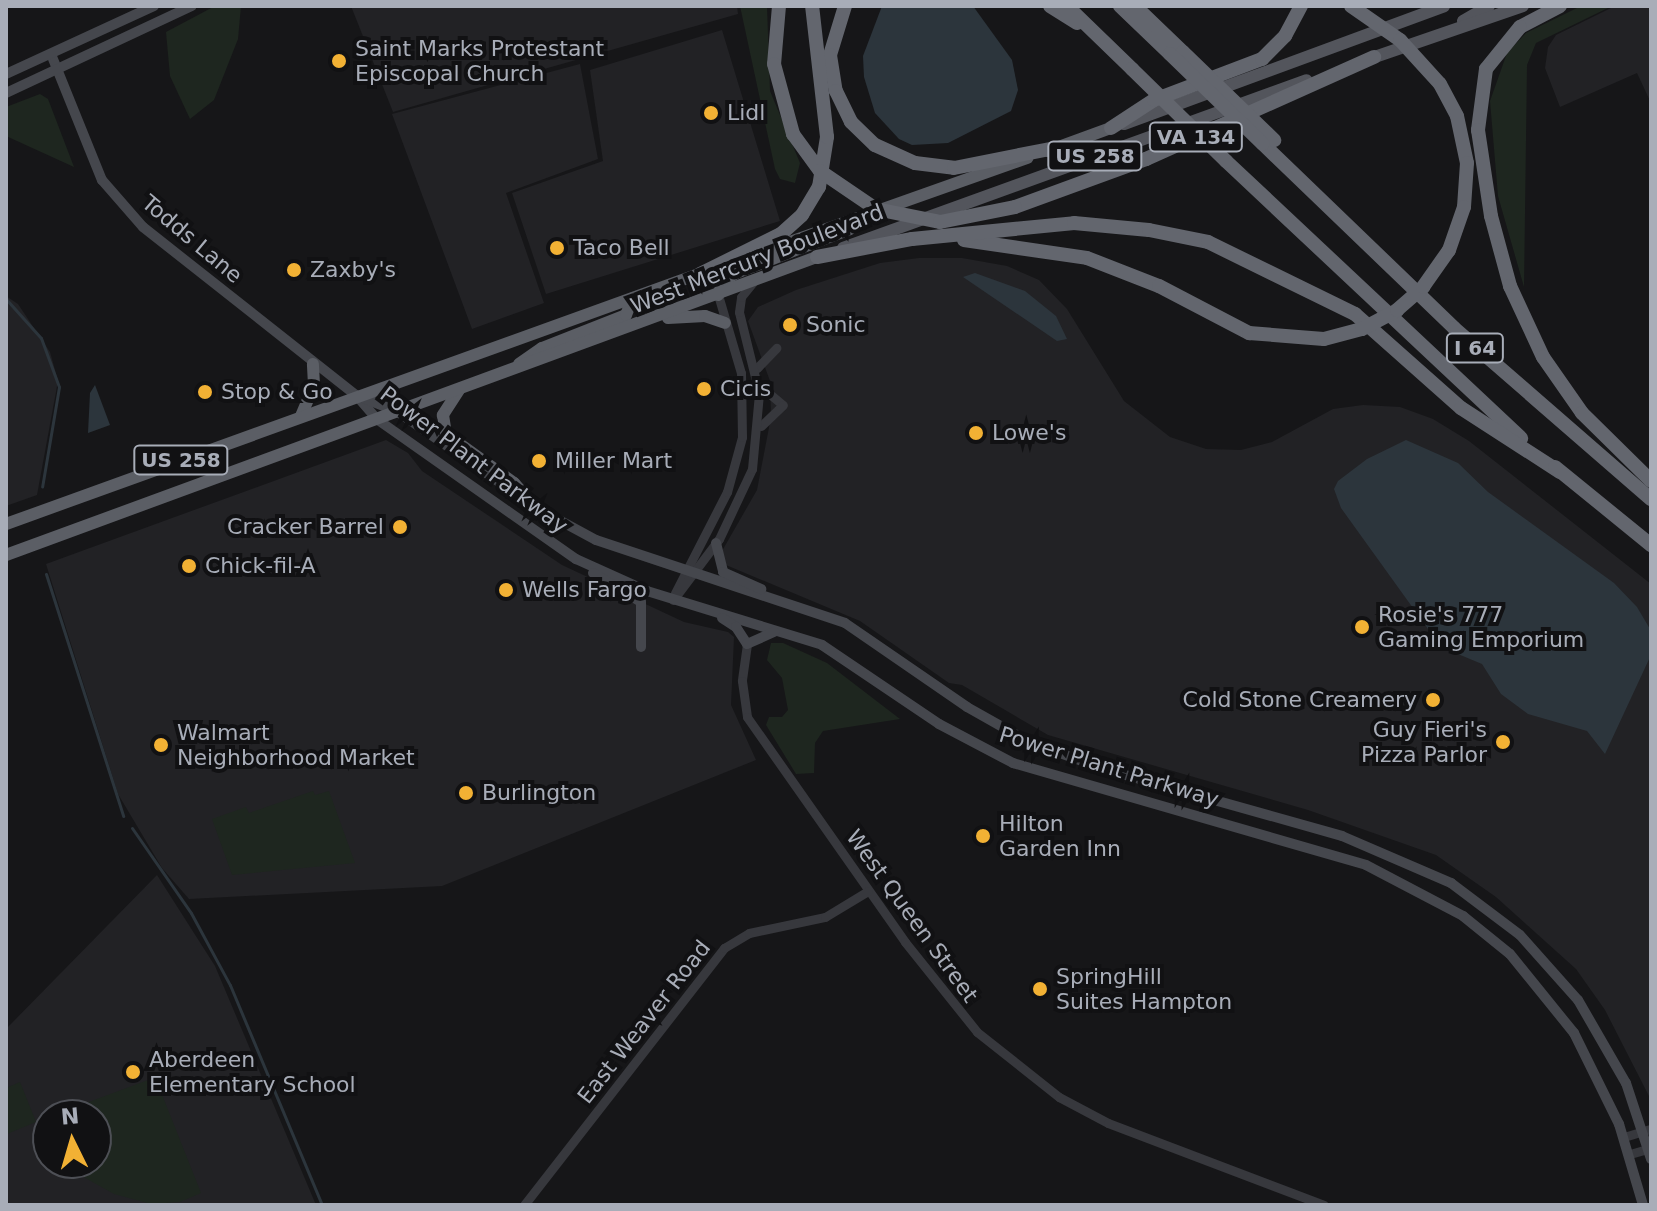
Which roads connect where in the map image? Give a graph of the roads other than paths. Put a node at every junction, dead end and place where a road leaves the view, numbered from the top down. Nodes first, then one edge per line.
1 (154, 6) edge
2 (192, 6) edge
3 (779, 6) edge
4 (812, 6) edge
5 (845, 6) edge
6 (1050, 6) edge
7 (1067, 6) edge
8 (1120, 6) edge
9 (1135, 6) edge
10 (1301, 6) edge
11 (1351, 6) edge
12 (1444, 6) edge
13 (1489, 6) edge
14 (1523, 6) edge
15 (1560, 6) edge
16 (1093, 32) junction
17 (1440, 35) junction
18 (1177, 53) junction
19 (51, 54) junction
20 (1374, 57) junction
21 (56, 71) junction
22 (6, 74) edge
23 (6, 93) edge
24 (1111, 128) junction
25 (1055, 148) junction
26 (869, 216) junction
27 (881, 246) junction
28 (817, 257) junction
29 (700, 274) junction
30 (754, 281) junction
31 (718, 295) junction
32 (633, 298) junction
33 (657, 318) junction
34 (725, 323) junction
35 (748, 342) junction
36 (313, 364) junction
37 (507, 373) junction
38 (757, 378) junction
39 (459, 390) junction
40 (356, 395) junction
41 (398, 412) junction
42 (301, 416) junction
43 (378, 420) junction
44 (759, 429) junction
45 (1560, 472) junction
46 (1651, 481) edge
47 (1651, 499) edge
48 (535, 507) junction
49 (6, 524) edge
50 (716, 543) junction
51 (1651, 545) edge
52 (6, 555) edge
53 (576, 559) junction
54 (682, 571) junction
55 (695, 574) junction
56 (776, 597) junction
57 (673, 600) junction
58 (710, 611) junction
59 (781, 631) junction
60 (747, 644) junction
61 (641, 647) dead end
62 (868, 891) junction
63 (1647, 1130) edge
64 (1624, 1137) junction
65 (1650, 1152) edge
66 (1630, 1154) junction
67 (524, 1205) edge
68 (1324, 1205) edge
69 (1643, 1205) edge

1 - 19 main road
2 - 21 main road
3 - 20 highway, VA 134, bridge
4 - 29 highway
5 - 25 highway
6 - 16 highway
7 - 16 highway, I 64
8 - 18 highway, I 64
9 - 18 highway
10 - 24 highway
11 - 27 highway, bridge
12 - 24 main road, West Mercury Boulevard / US 258
13 - 17 main road
14 - 17 main road, West Mercury Boulevard / US 258
15 - 46 highway
16 - 45 highway, I 64, bridge
17 - 20 main road, West Mercury Boulevard / US 258
18 - 47 highway, I 64, bridge
19 - 21 main road, Todds Lane
19 - 22 main road
20 - 28 main road, West Mercury Boulevard / US 258
21 - 23 main road
21 - 36 main road, Todds Lane
24 - 25 highway, West Mercury Boulevard / US 258
25 - 26 highway, West Mercury Boulevard / US 258
26 - 29 highway, West Mercury Boulevard / US 258
26 - 31 highway
27 - 28 highway
27 - 45 highway
28 - 30 highway, West Mercury Boulevard / US 258
29 - 32 highway, West Mercury Boulevard / US 258
30 - 31 highway, West Mercury Boulevard / US 258
30 - 35 street
31 - 33 highway, West Mercury Boulevard / US 258
31 - 34 street
32 - 37 highway
32 - 40 highway, West Mercury Boulevard / US 258
33 - 34 highway
33 - 37 highway, West Mercury Boulevard / US 258
34 - 54 street
35 - 38 street
35 - 38 street
36 - 40 main road, Todds Lane
36 - 42 highway
37 - 39 highway, West Mercury Boulevard / US 258
38 - 44 street
38 - 44 street
39 - 41 highway, West Mercury Boulevard / US 258
39 - 48 highway
40 - 41 main road, Power Plant Parkway
40 - 42 highway, West Mercury Boulevard / US 258
40 - 43 main road, Power Plant Parkway
41 - 43 highway, West Mercury Boulevard / US 258
41 - 48 main road, Power Plant Parkway
42 - 49 highway, West Mercury Boulevard / US 258
43 - 52 highway, West Mercury Boulevard / US 258
43 - 53 main road, Power Plant Parkway
44 - 50 street
45 - 51 highway, I 64
48 - 54 main road, Power Plant Parkway
50 - 55 street
50 - 56 main road
53 - 57 main road, Power Plant Parkway
53 - 61 main road
54 - 55 main road, Power Plant Parkway
54 - 57 street
55 - 56 main road, Power Plant Parkway
55 - 57 street
56 - 63 main road, Power Plant Parkway
57 - 58 main road, Power Plant Parkway
58 - 59 main road, Power Plant Parkway
58 - 60 main road
59 - 60 main road
59 - 64 main road, Power Plant Parkway
60 - 62 street, West Queen Street
62 - 67 street, East Weaver Road
62 - 68 street, West Queen Street
63 - 64 street
63 - 65 main road, Power Plant Parkway
64 - 66 main road, Power Plant Parkway
65 - 66 street
66 - 69 main road, Power Plant Parkway

